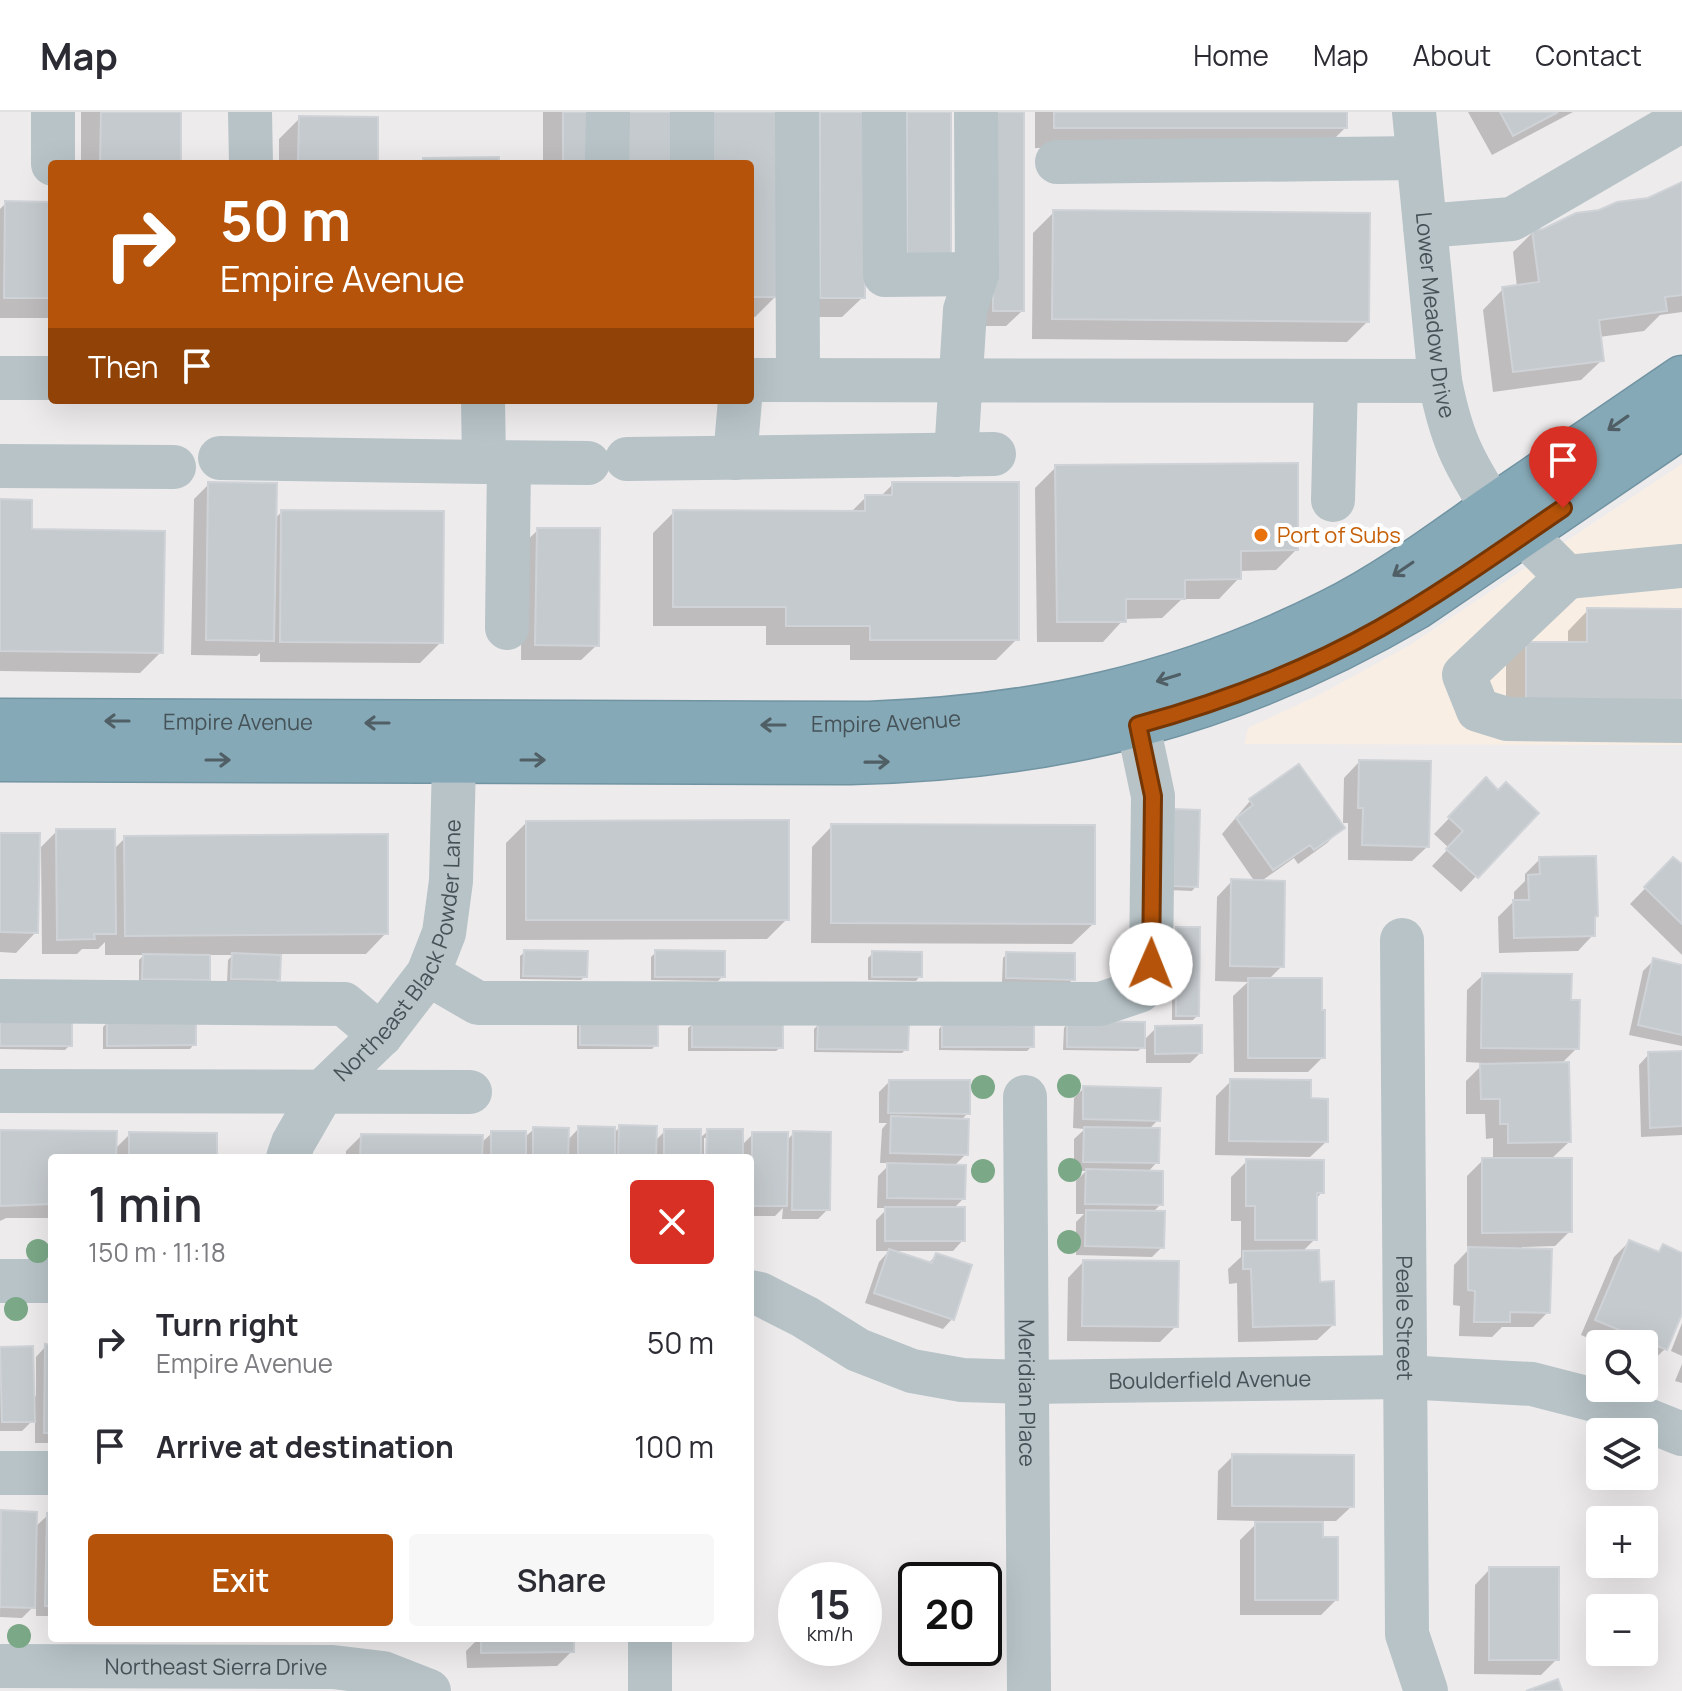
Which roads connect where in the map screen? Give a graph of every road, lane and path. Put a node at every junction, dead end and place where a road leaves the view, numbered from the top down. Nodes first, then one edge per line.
1 (53, 112) edge
2 (250, 112) edge
3 (608, 112) edge
4 (692, 112) edge
5 (797, 112) edge
6 (884, 112) edge
7 (976, 112) edge
8 (1414, 112) edge
9 (1682, 120) edge
10 (1418, 158) junction
11 (53, 160) edge
12 (251, 160) edge
13 (607, 160) edge
14 (692, 160) edge
15 (1057, 162) dead end
16 (1425, 226) junction
17 (977, 274) junction
18 (0, 378) edge
19 (48, 378) edge
20 (1682, 378) edge
21 (754, 380) edge
22 (798, 380) junction
23 (962, 380) junction
24 (1336, 381) junction
25 (1440, 381) junction
26 (484, 404) edge
27 (740, 404) edge
28 (1682, 426) edge
29 (220, 458) dead end
30 (735, 458) junction
31 (496, 462) junction
32 (0, 466) edge
33 (174, 467) dead end
34 (1333, 500) dead end
35 (1509, 521) junction
36 (1682, 566) edge
37 (1567, 577) junction
38 (507, 628) dead end
39 (0, 721) edge
40 (1682, 721) edge
41 (1138, 725) junction
42 (455, 742) junction
43 (0, 759) edge
44 (1402, 940) dead end
45 (428, 974) junction
46 (0, 1001) edge
47 (381, 1035) junction
48 (0, 1091) edge
49 (323, 1091) junction
50 (470, 1092) dead end
51 (1025, 1097) dead end
52 (289, 1154) edge
53 (0, 1281) edge
54 (48, 1281) edge
55 (754, 1293) edge
56 (1404, 1377) junction
57 (1025, 1382) junction
58 (1682, 1434) edge
59 (0, 1473) edge
60 (48, 1473) edge
61 (650, 1642) edge
62 (272, 1665) edge
63 (0, 1666) edge
64 (429, 1691) edge
65 (650, 1691) edge
66 (1029, 1691) edge
67 (1426, 1691) edge

1 - 11 street
2 - 12 street
3 - 13 street
4 - 14 street
5 - 22 street
6 - 17 street
7 - 17 street
8 - 10 street, Lower Meadow Drive
9 - 16 street
10 - 15 street
10 - 16 street, Lower Meadow Drive
16 - 25 street, Lower Meadow Drive
17 - 23 street
18 - 19 street
20 -> 35 highway, Empire Avenue
21 - 22 street
22 - 23 street
23 - 24 street
23 - 30 street
24 - 25 street
24 - 34 street
25 - 35 street, Lower Meadow Drive
26 - 31 street
27 - 30 street
28 - 35 highway, Empire Avenue
29 - 31 street
30 - 31 street
31 - 38 street
32 - 33 street
35 - 37 street, Lower Meadow Drive
35 - 41 highway, Empire Avenue
35 -> 42 highway, Empire Avenue
36 - 37 street
37 - 40 street
42 -> 39 highway, Empire Avenue
42 -> 41 highway, Empire Avenue
41 - 45 street
43 -> 42 highway, Empire Avenue
42 - 45 street, Northeast Black Powder Lane
44 - 56 street, Peale Street
45 - 47 street, Northeast Black Powder Lane
46 - 47 street
47 - 49 street, Northeast Black Powder Lane
48 - 49 street
49 - 50 street
49 - 52 street, Northeast Black Powder Lane
51 - 57 street, Meridian Place
53 - 54 street
55 - 57 street, Boulderfield Avenue
56 - 57 street, Boulderfield Avenue
56 - 58 street, Boulderfield Avenue
56 - 67 street, Peale Street
57 - 66 street, Meridian Place
59 - 60 street
61 - 65 street
62 - 63 street, Northeast Sierra Drive
62 - 64 street, Northeast Sierra Drive

